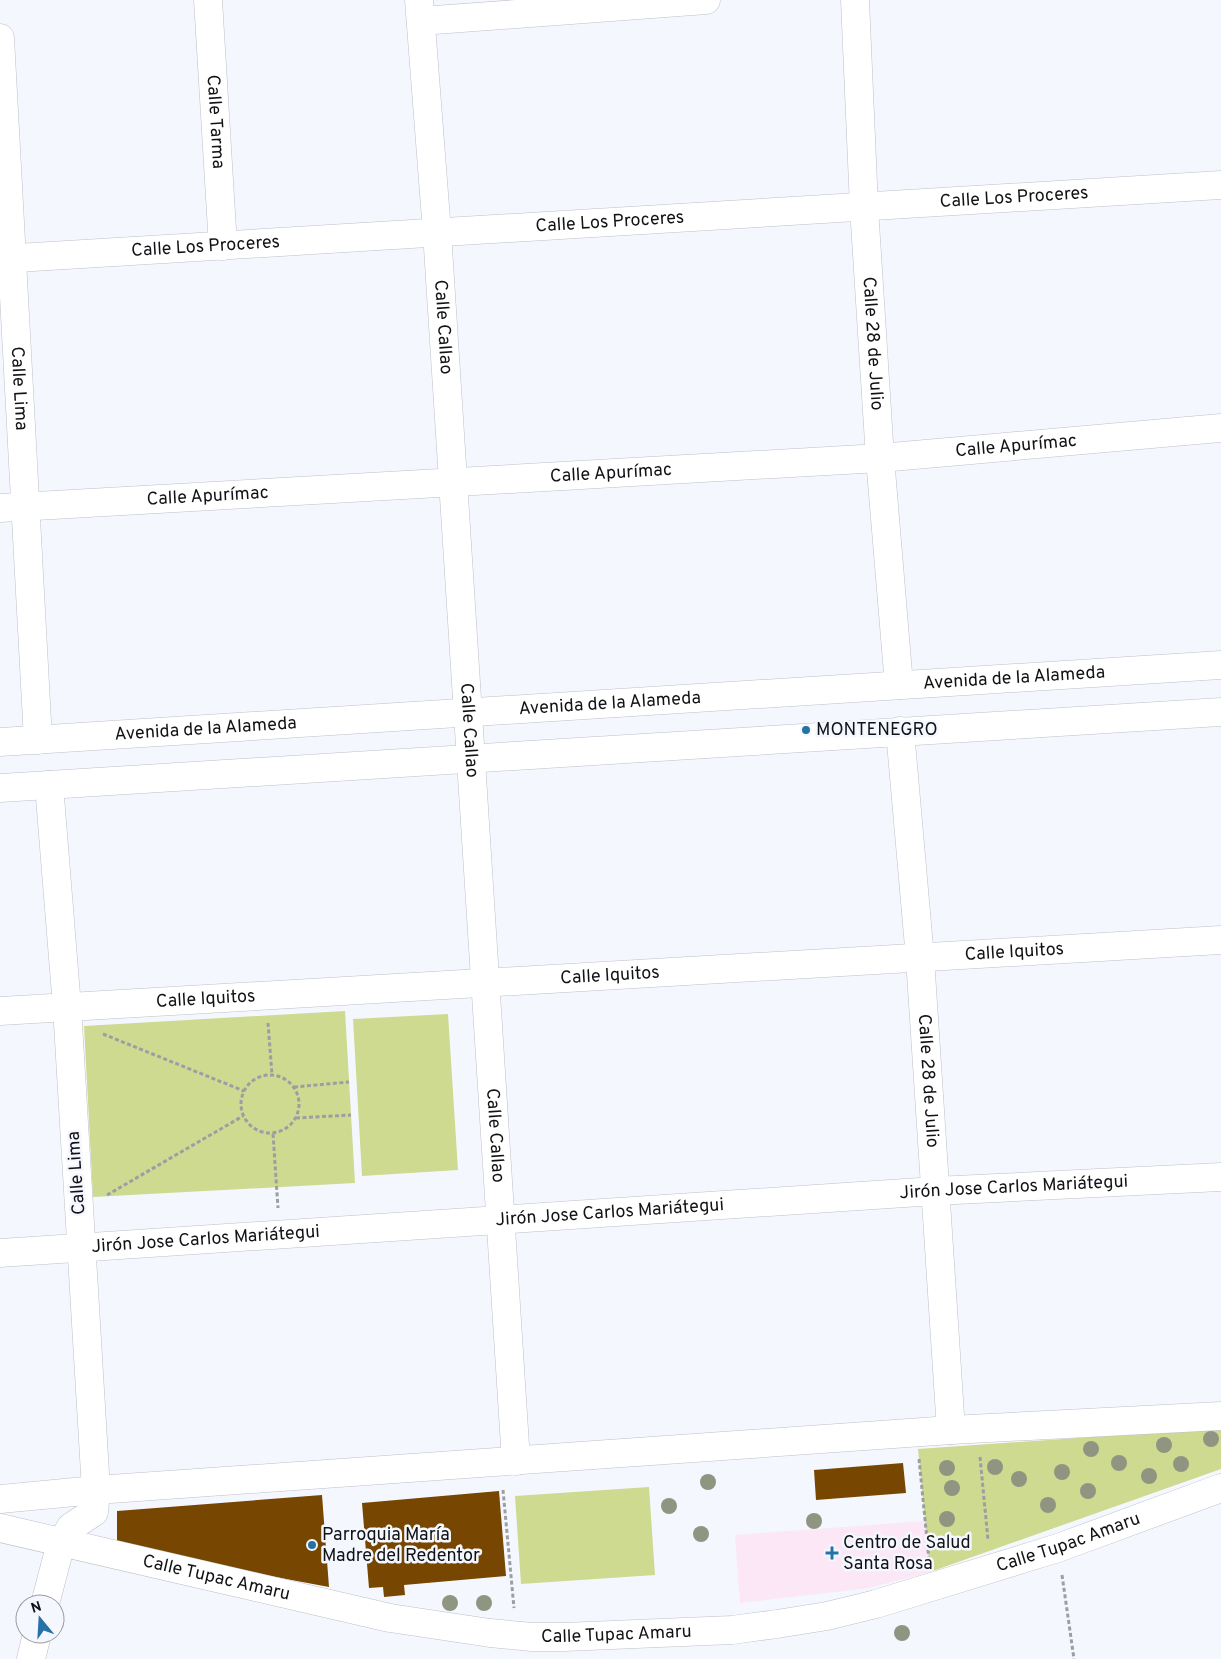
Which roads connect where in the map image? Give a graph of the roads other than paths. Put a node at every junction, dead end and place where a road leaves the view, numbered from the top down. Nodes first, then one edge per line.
1 (208, 0) edge
2 (706, 0) edge
3 (855, 0) edge
4 (420, 11) edge
5 (0, 38) edge
6 (1221, 185) edge
7 (864, 207) junction
8 (437, 232) junction
9 (224, 246) junction
10 (6, 259) edge
11 (1221, 428) edge
12 (880, 458) junction
13 (452, 481) junction
14 (13, 507) edge
15 (1221, 665) edge
16 (899, 685) junction
17 (1221, 712) edge
18 (468, 713) junction
19 (900, 731) junction
20 (38, 740) junction
21 (0, 742) edge
22 (472, 759) junction
23 (49, 785) junction
24 (0, 788) edge
25 (1221, 940) edge
26 (920, 958) junction
27 (485, 983) junction
28 (0, 1011) edge
29 (68, 1014) junction
30 (1221, 1176) edge
31 (935, 1191) junction
32 (500, 1220) junction
33 (82, 1247) junction
34 (0, 1253) edge
35 (1221, 1416) edge
36 (964, 1430) junction
37 (508, 1461) junction
38 (1221, 1488) edge
39 (96, 1490) junction
40 (0, 1499) edge
41 (0, 1528) edge
42 (61, 1543) junction
43 (48, 1594) edge
44 (35, 1644) edge
45 (31, 1659) edge

1 - 9 street, Calle Tarma
2 - 4 street
3 - 7 street, Calle 28 de Julio
4 - 8 street, Calle Callao
5 - 10 street, Calle Lima
6 - 7 street, Calle Los Proceres
7 - 8 street, Calle Los Proceres
7 - 12 street, Calle 28 de Julio
8 - 9 street, Calle Los Proceres
8 - 13 street, Calle Callao
9 - 10 street, Calle Los Proceres
10 - 14 street, Calle Lima
11 - 12 street, Calle Apurímac
12 - 13 street, Calle Apurímac
12 - 16 street, Calle 28 de Julio
13 - 14 street, Calle Apurímac
13 - 18 street, Calle Callao
14 - 20 street, Calle Lima
15 - 16 street, Avenida de la Alameda
16 - 18 street, Avenida de la Alameda
17 - 19 street
18 - 20 street, Avenida de la Alameda
18 - 22 street, Calle Callao
19 - 22 street
19 - 26 street, Calle 28 de Julio
20 - 21 street, Avenida de la Alameda
22 - 23 street
22 - 27 street, Calle Callao
23 - 24 street
23 - 29 street, Calle Lima
25 - 26 street, Calle Iquitos
26 - 27 street, Calle Iquitos
26 - 31 street, Calle 28 de Julio
27 - 29 street, Calle Iquitos
27 - 32 street, Calle Callao
28 - 29 street, Calle Iquitos
29 - 33 street, Calle Lima
30 - 31 street, Jirón Jose Carlos Mariátegui
31 - 32 street, Jirón Jose Carlos Mariátegui
31 - 36 street, Calle 28 de Julio
32 - 33 street, Jirón Jose Carlos Mariátegui
32 - 37 street, Calle Callao
33 - 34 street, Jirón Jose Carlos Mariátegui
33 - 39 street, Calle Lima
35 - 36 street
36 - 37 street
37 - 39 street
38 - 42 street, Calle Tupac Amaru
39 - 40 street
39 - 42 street, Calle Lima
41 - 42 street, Calle Tupac Amaru
42 - 43 street, Calle Lima
44 - 45 street

